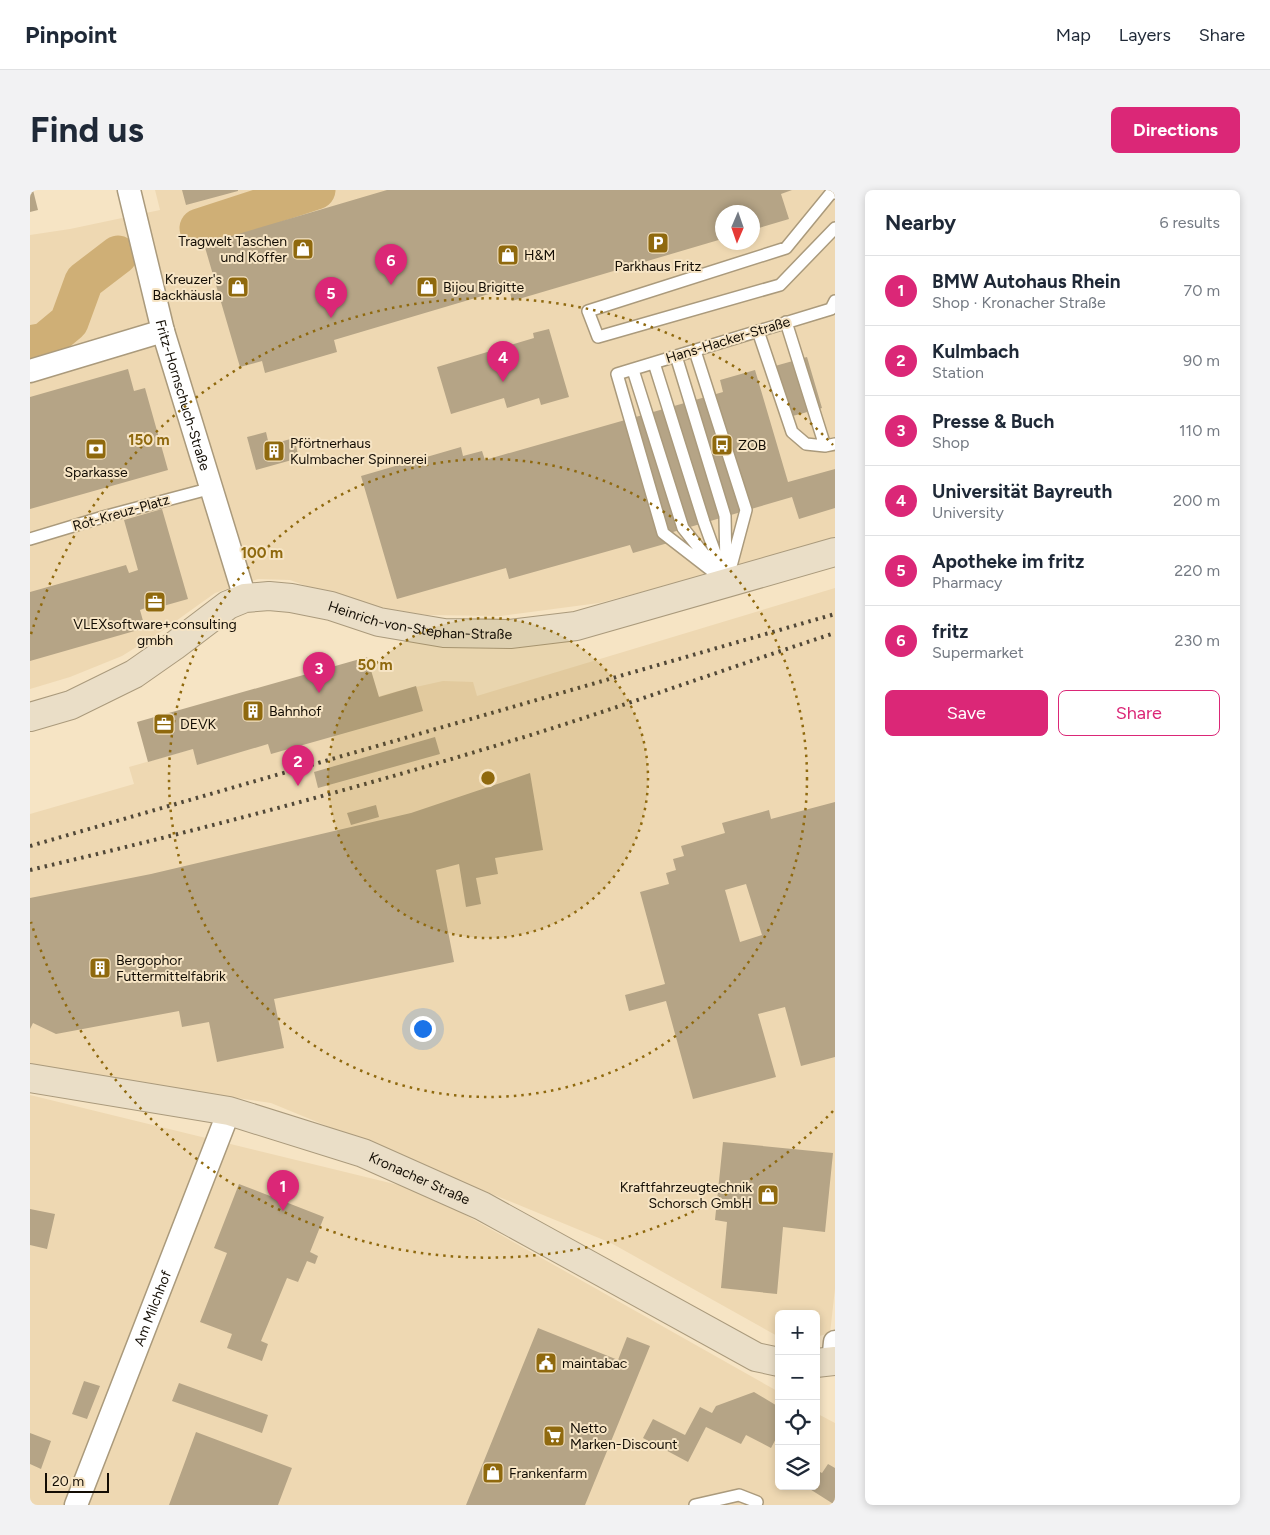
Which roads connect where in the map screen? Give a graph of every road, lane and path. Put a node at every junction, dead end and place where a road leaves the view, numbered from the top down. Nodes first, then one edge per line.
1 (130, 190) edge
2 (835, 193) edge
3 (835, 228) edge
4 (834, 310) edge
5 (786, 322) junction
6 (163, 330) junction
7 (758, 331) junction
8 (695, 350) junction
9 (676, 356) junction
10 (654, 363) junction
11 (633, 370) junction
12 (30, 371) edge
13 (830, 445) edge
14 (212, 488) junction
15 (30, 539) edge
16 (835, 552) edge
17 (726, 583) junction
18 (245, 598) junction
19 (30, 717) edge
20 (30, 1078) edge
21 (229, 1111) junction
22 (775, 1361) edge
23 (76, 1505) edge
24 (695, 1505) edge
25 (756, 1505) edge

1 - 6 street, Fritz-Hornschuch-Straße
2 - 3 lane
4 - 5 lane, Hans-Hacker-Straße
5 - 7 lane, Hans-Hacker-Straße
5 - 13 lane
6 - 12 street
6 - 14 street, Fritz-Hornschuch-Straße
7 - 8 lane, Hans-Hacker-Straße
7 - 13 lane
8 - 9 lane, Hans-Hacker-Straße
8 - 17 lane
9 - 10 lane, Hans-Hacker-Straße
9 - 17 lane
10 - 11 lane, Hans-Hacker-Straße
10 - 17 lane
11 - 17 lane
11 - 17 lane, Hans-Hacker-Straße
14 - 15 lane, Rot-Kreuz-Platz
14 - 18 street, Fritz-Hornschuch-Straße
16 - 17 street, Heinrich-von-Stephan-Straße
17 - 18 street, Heinrich-von-Stephan-Straße
18 - 19 street, Heinrich-von-Stephan-Straße
20 - 21 street, Kronacher Straße
21 - 22 street, Kronacher Straße
21 - 23 street, Am Milchhof
24 - 25 lane

